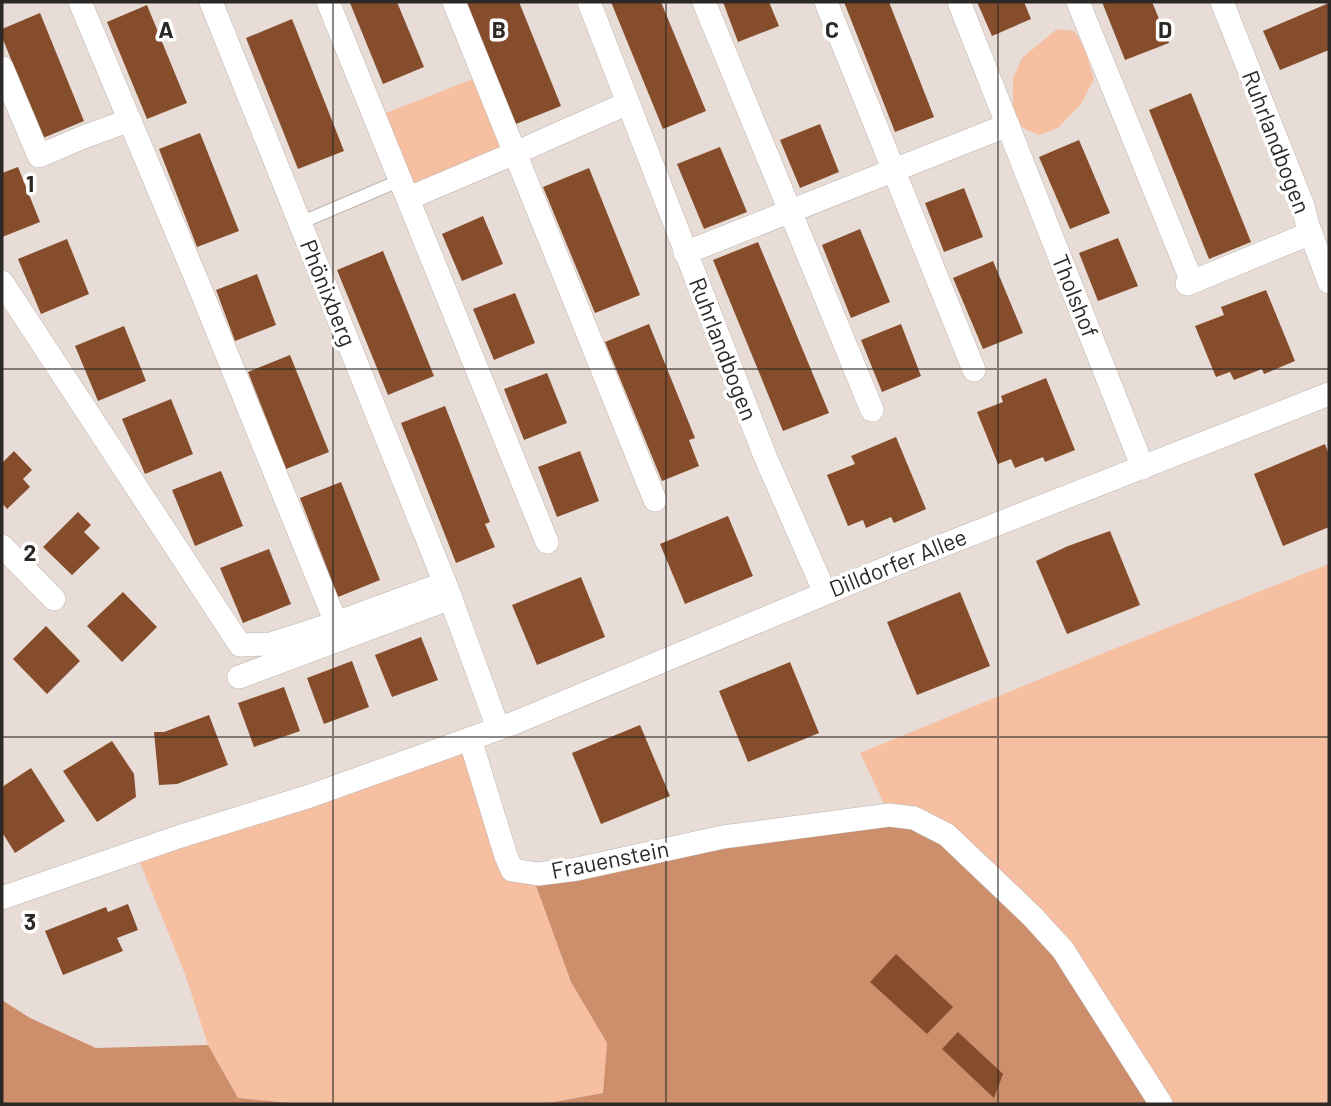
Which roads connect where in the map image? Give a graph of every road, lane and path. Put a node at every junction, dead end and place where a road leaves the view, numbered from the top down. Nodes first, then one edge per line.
1 (80, 2) edge
2 (211, 2) edge
3 (328, 2) edge
4 (454, 2) edge
5 (589, 2) edge
6 (705, 2) edge
7 (827, 2) edge
8 (959, 2) edge
9 (1078, 2) edge
10 (1222, 2) edge
11 (2, 68) edge
12 (628, 103) junction
13 (130, 120) junction
14 (1007, 125) junction
15 (515, 153) junction
16 (894, 170) junction
17 (405, 189) junction
18 (790, 211) junction
19 (300, 223) junction
20 (1311, 233) junction
21 (685, 253) junction
22 (2, 282) edge
23 (1329, 282) edge
24 (974, 370) dead end
25 (1329, 394) edge
26 (872, 411) dead end
27 (1143, 468) junction
28 (655, 500) dead end
29 (547, 542) dead end
30 (2, 546) edge
31 (448, 591) junction
32 (825, 593) junction
33 (54, 599) dead end
34 (336, 623) junction
35 (239, 677) dead end
36 (498, 728) junction
37 (470, 738) junction
38 (2, 898) edge
39 (1161, 1104) edge

1 - 13 street
2 - 19 street, Phönixberg
3 - 17 street
4 - 15 street
5 - 12 street, Ruhrlandbogen
6 - 18 street
7 - 16 street
8 - 14 street, Tholshof
9 - 20 street
10 - 20 street, Ruhrlandbogen
11 - 13 street
12 - 15 street
12 - 21 street, Ruhrlandbogen
13 - 34 street
14 - 16 street
14 - 27 street, Tholshof
15 - 17 street
15 - 28 street
16 - 18 street
16 - 24 street
17 - 19 lane
17 - 29 street
18 - 21 street
18 - 26 street
19 - 31 street, Phönixberg
20 - 23 street, Ruhrlandbogen
21 - 32 street, Ruhrlandbogen
22 - 34 street
25 - 27 street, Dilldorfer Allee
27 - 32 street, Dilldorfer Allee
30 - 33 street
31 - 34 street
31 - 35 street
31 - 36 street, Phönixberg
32 - 36 street, Dilldorfer Allee
36 - 37 street, Dilldorfer Allee
37 - 38 street
37 - 39 street, Frauenstein

